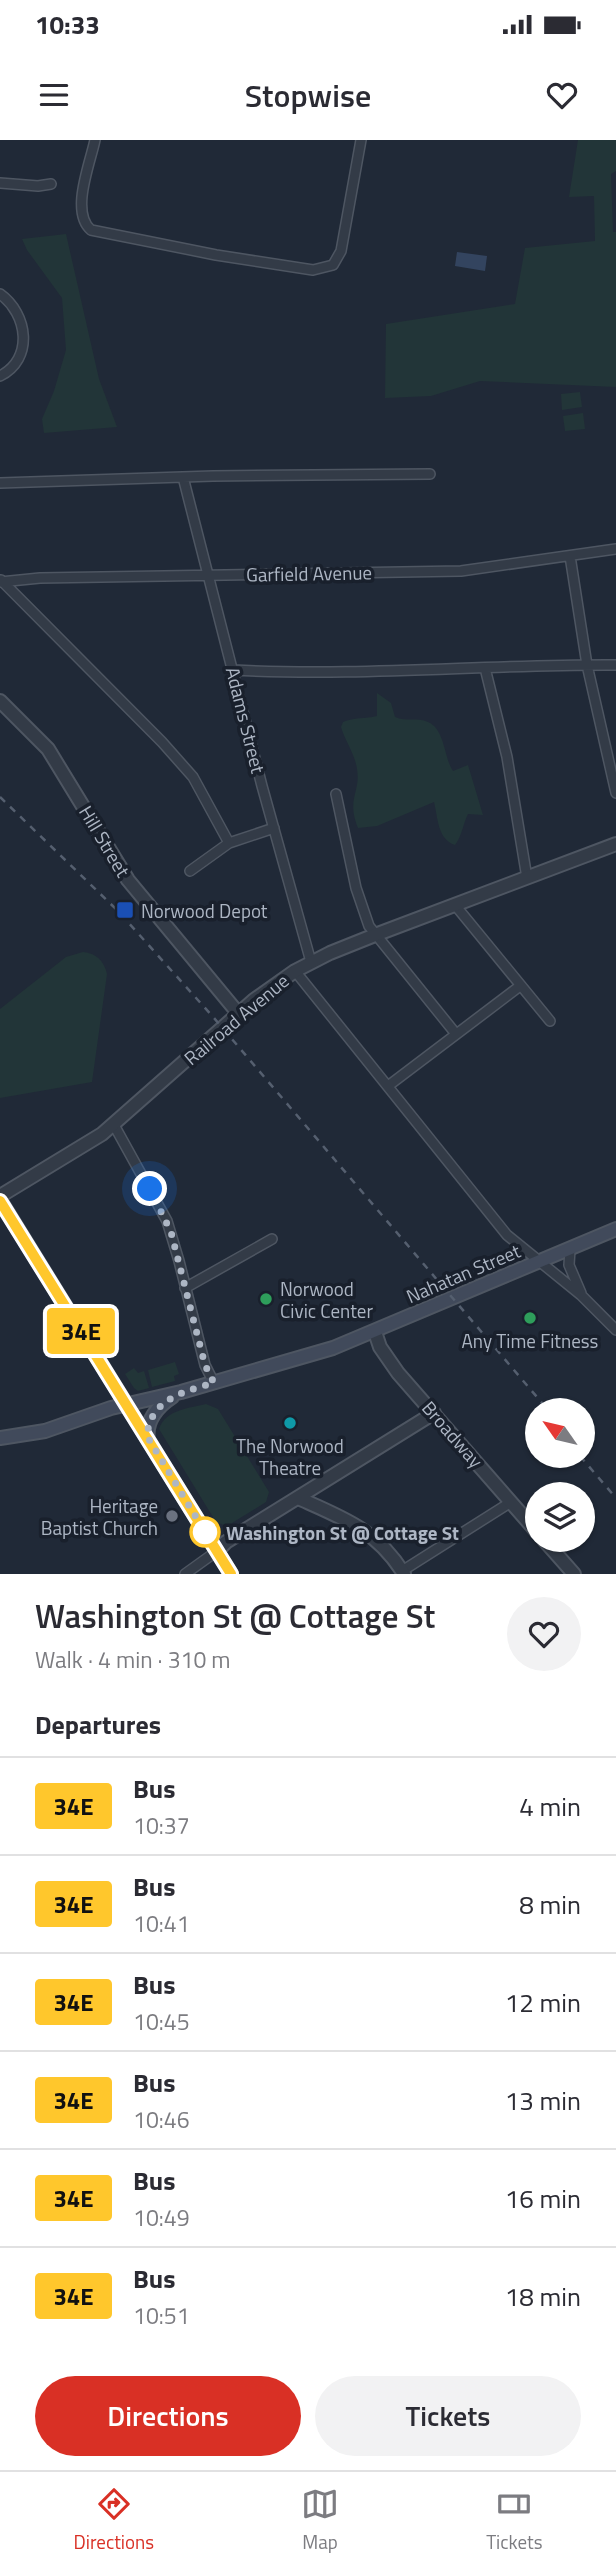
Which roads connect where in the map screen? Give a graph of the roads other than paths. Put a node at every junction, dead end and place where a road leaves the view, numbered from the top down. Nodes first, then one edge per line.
1 (95, 140) edge
2 (361, 140) edge
3 (0, 183) edge
4 (51, 184) dead end
5 (0, 294) edge
6 (0, 376) edge
7 (430, 474) dead end
8 (183, 477) junction
9 (0, 483) edge
10 (616, 549) edge
11 (570, 556) junction
12 (208, 575) junction
13 (1, 581) edge
14 (587, 665) junction
15 (616, 665) edge
16 (485, 668) junction
17 (233, 670) junction
18 (0, 701) edge
19 (616, 793) edge
20 (336, 794) dead end
21 (274, 828) junction
22 (229, 843) junction
23 (616, 844) edge
24 (190, 871) dead end
25 (527, 878) junction
26 (455, 905) junction
27 (375, 935) junction
28 (311, 962) junction
29 (295, 971) junction
30 (520, 986) junction
31 (238, 1013) junction
32 (550, 1021) dead end
33 (456, 1034) junction
34 (388, 1086) junction
35 (114, 1125) junction
36 (0, 1198) edge
37 (616, 1229) edge
38 (272, 1239) dead end
39 (570, 1249) junction
40 (540, 1262) junction
41 (185, 1287) junction
42 (581, 1295) junction
43 (616, 1330) edge
44 (375, 1332) junction
45 (214, 1383) junction
46 (181, 1392) junction
47 (126, 1404) junction
48 (434, 1413) junction
49 (0, 1438) edge
50 (150, 1443) junction
51 (298, 1498) junction
52 (511, 1502) junction
53 (525, 1518) edge
54 (217, 1551) junction
55 (555, 1552) edge
56 (403, 1573) edge
57 (185, 1574) edge
58 (231, 1574) edge
59 (574, 1574) edge

1 - 2 street
3 - 4 street
5 - 6 street
7 - 8 street
8 - 9 street
8 - 12 street, Adams Street
10 - 11 street, Garfield Avenue
11 - 12 street, Garfield Avenue
11 - 14 street
12 - 13 street, Garfield Avenue
12 - 17 street, Adams Street
13 - 22 street
14 - 15 street
14 - 16 street
14 - 19 street
16 - 17 street
16 - 25 street
17 - 21 street, Adams Street
18 - 31 street, Hill Street
20 - 27 street
21 - 22 street
21 - 28 street, Adams Street
22 - 24 street
23 - 25 street, Railroad Avenue
25 - 26 street, Railroad Avenue
26 - 27 street, Railroad Avenue
26 - 30 street
27 - 28 street, Railroad Avenue
27 - 33 street
28 - 29 street, Railroad Avenue
29 - 31 street, Railroad Avenue
29 - 34 street
30 - 32 street
30 - 33 street
31 - 35 street, Railroad Avenue
33 - 34 street
34 - 40 street
35 - 36 street, Railroad Avenue
35 - 41 street
36 - 47 main road
37 - 39 main road, Nahatan Street
38 - 41 street
39 - 40 main road, Nahatan Street
39 - 42 street
40 - 42 street
40 - 44 main road, Nahatan Street
41 - 45 street
42 - 43 street
44 - 45 main road, Nahatan Street
44 - 48 street, Broadway
45 - 46 main road, Nahatan Street
46 - 47 main road, Nahatan Street
46 - 50 main road
47 - 49 main road, Nahatan Street
47 - 50 main road
48 - 51 street
48 - 52 street, Broadway
50 - 54 main road
51 - 54 street
51 - 56 street
52 - 53 street, Broadway
52 - 56 street
54 - 57 street
54 - 58 main road
55 - 59 street

